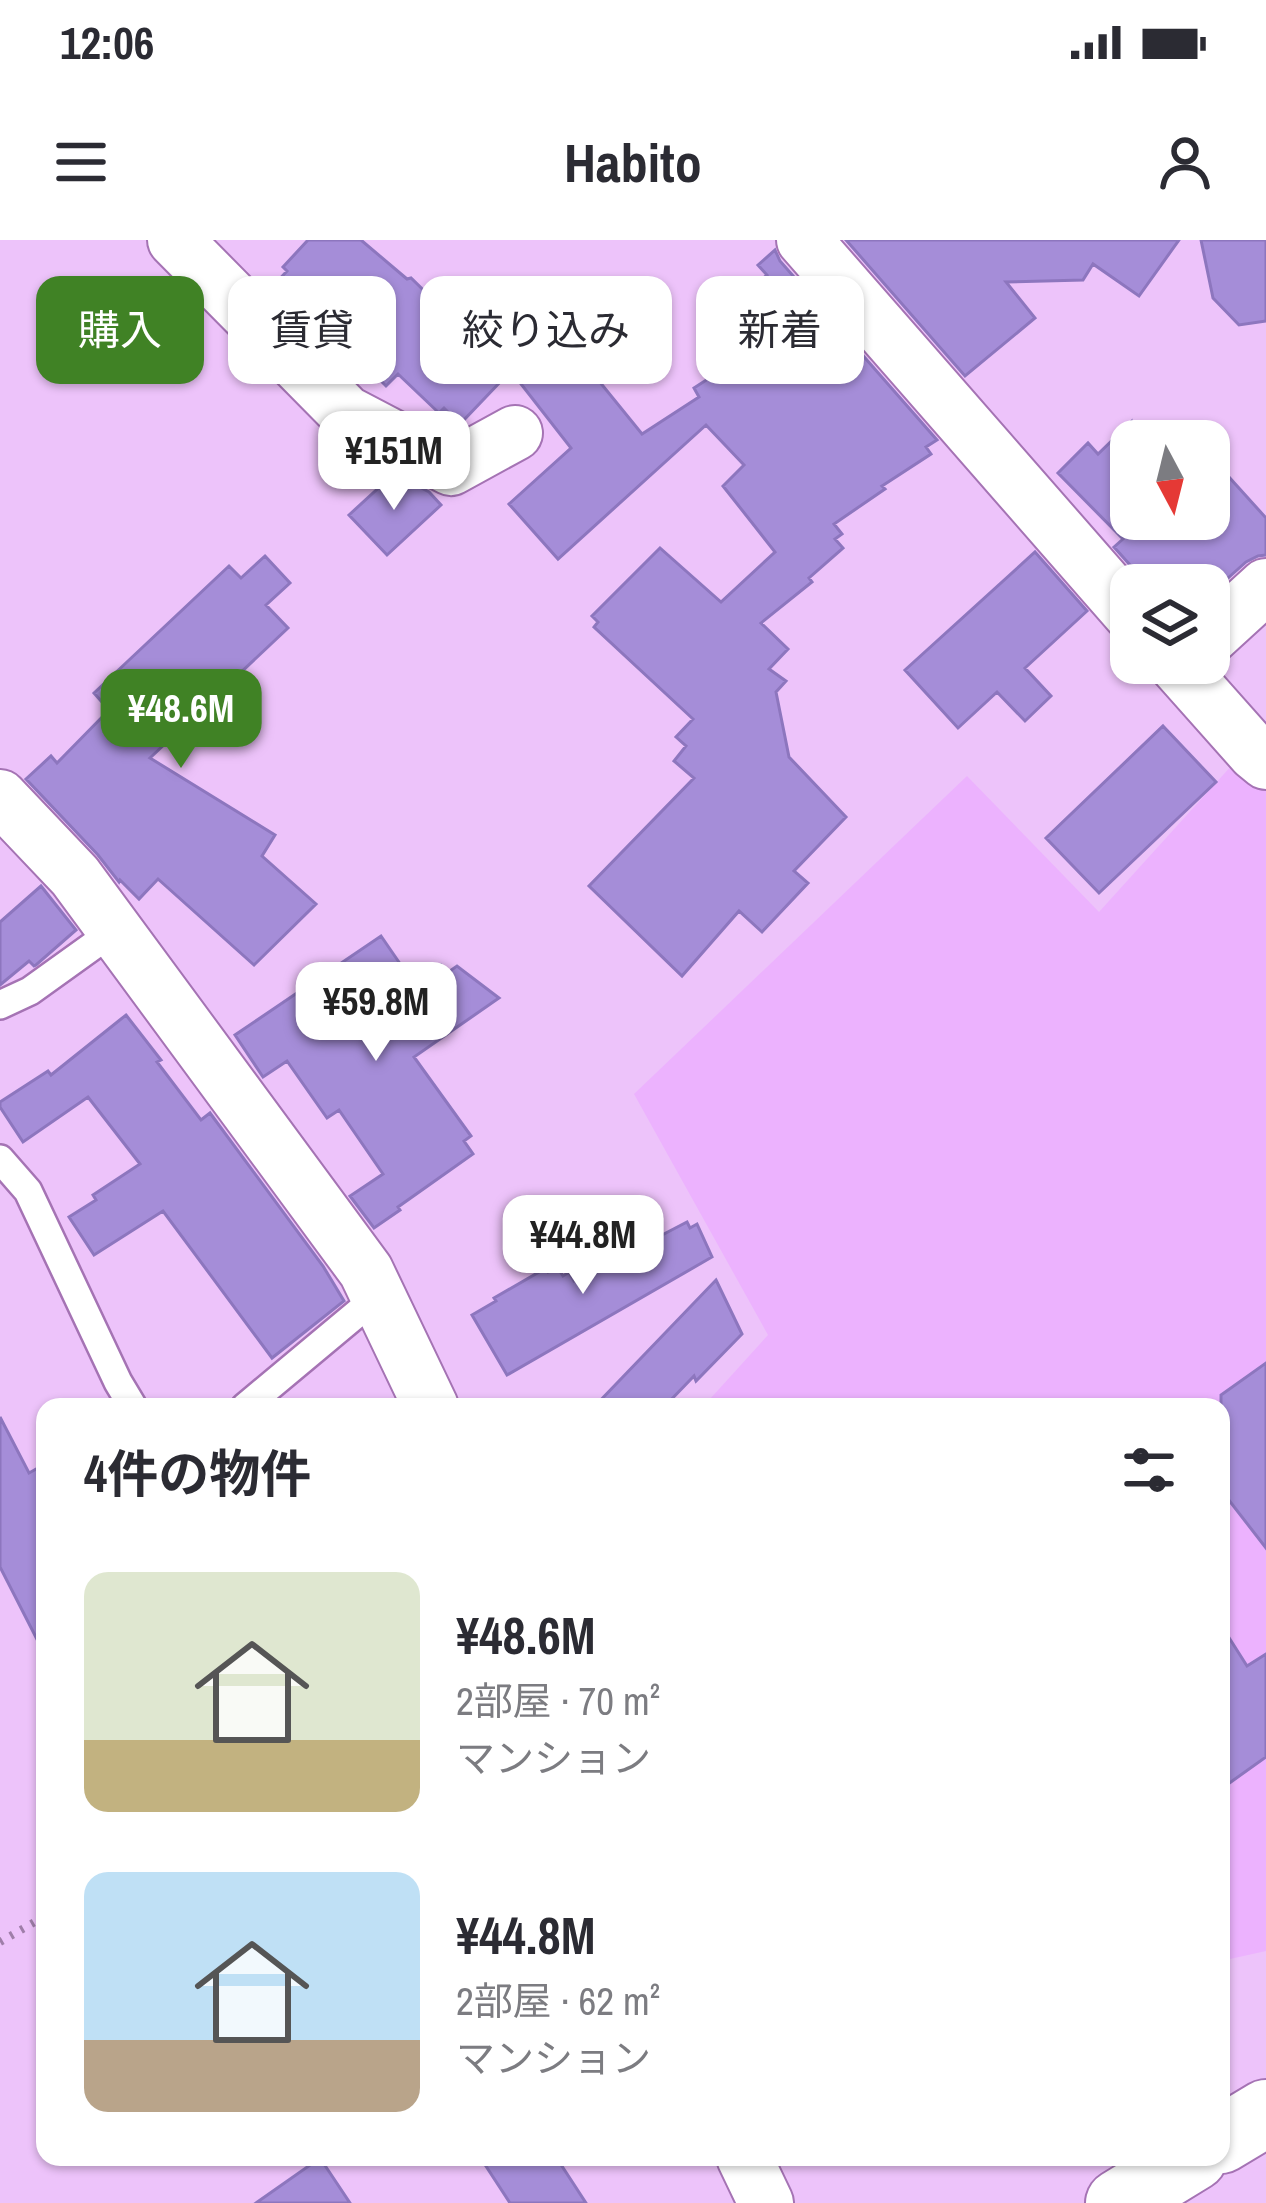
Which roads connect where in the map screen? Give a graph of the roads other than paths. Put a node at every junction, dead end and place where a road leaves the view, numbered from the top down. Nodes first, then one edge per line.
1 (175, 240) edge
2 (804, 240) edge
3 (514, 433) dead end
4 (1266, 586) edge
5 (1110, 590) edge
6 (1230, 618) edge
7 (1205, 684) edge
8 (1266, 762) edge
9 (0, 797) edge
10 (115, 930) junction
11 (0, 1005) edge
12 (0, 1159) edge
13 (378, 1297) junction
14 (128, 1398) edge
15 (256, 1398) edge
16 (427, 1398) edge
17 (1266, 2113) edge
18 (1230, 2135) edge
19 (748, 2166) edge
20 (1179, 2166) edge
21 (766, 2203) edge
22 (1119, 2203) edge

1 - 3 street
2 - 5 street
4 - 6 street
7 - 8 street
9 - 10 street
10 - 11 lane
10 - 13 street
12 - 14 lane
13 - 15 lane
13 - 16 street
17 - 18 main road
19 - 21 street
20 - 22 main road

